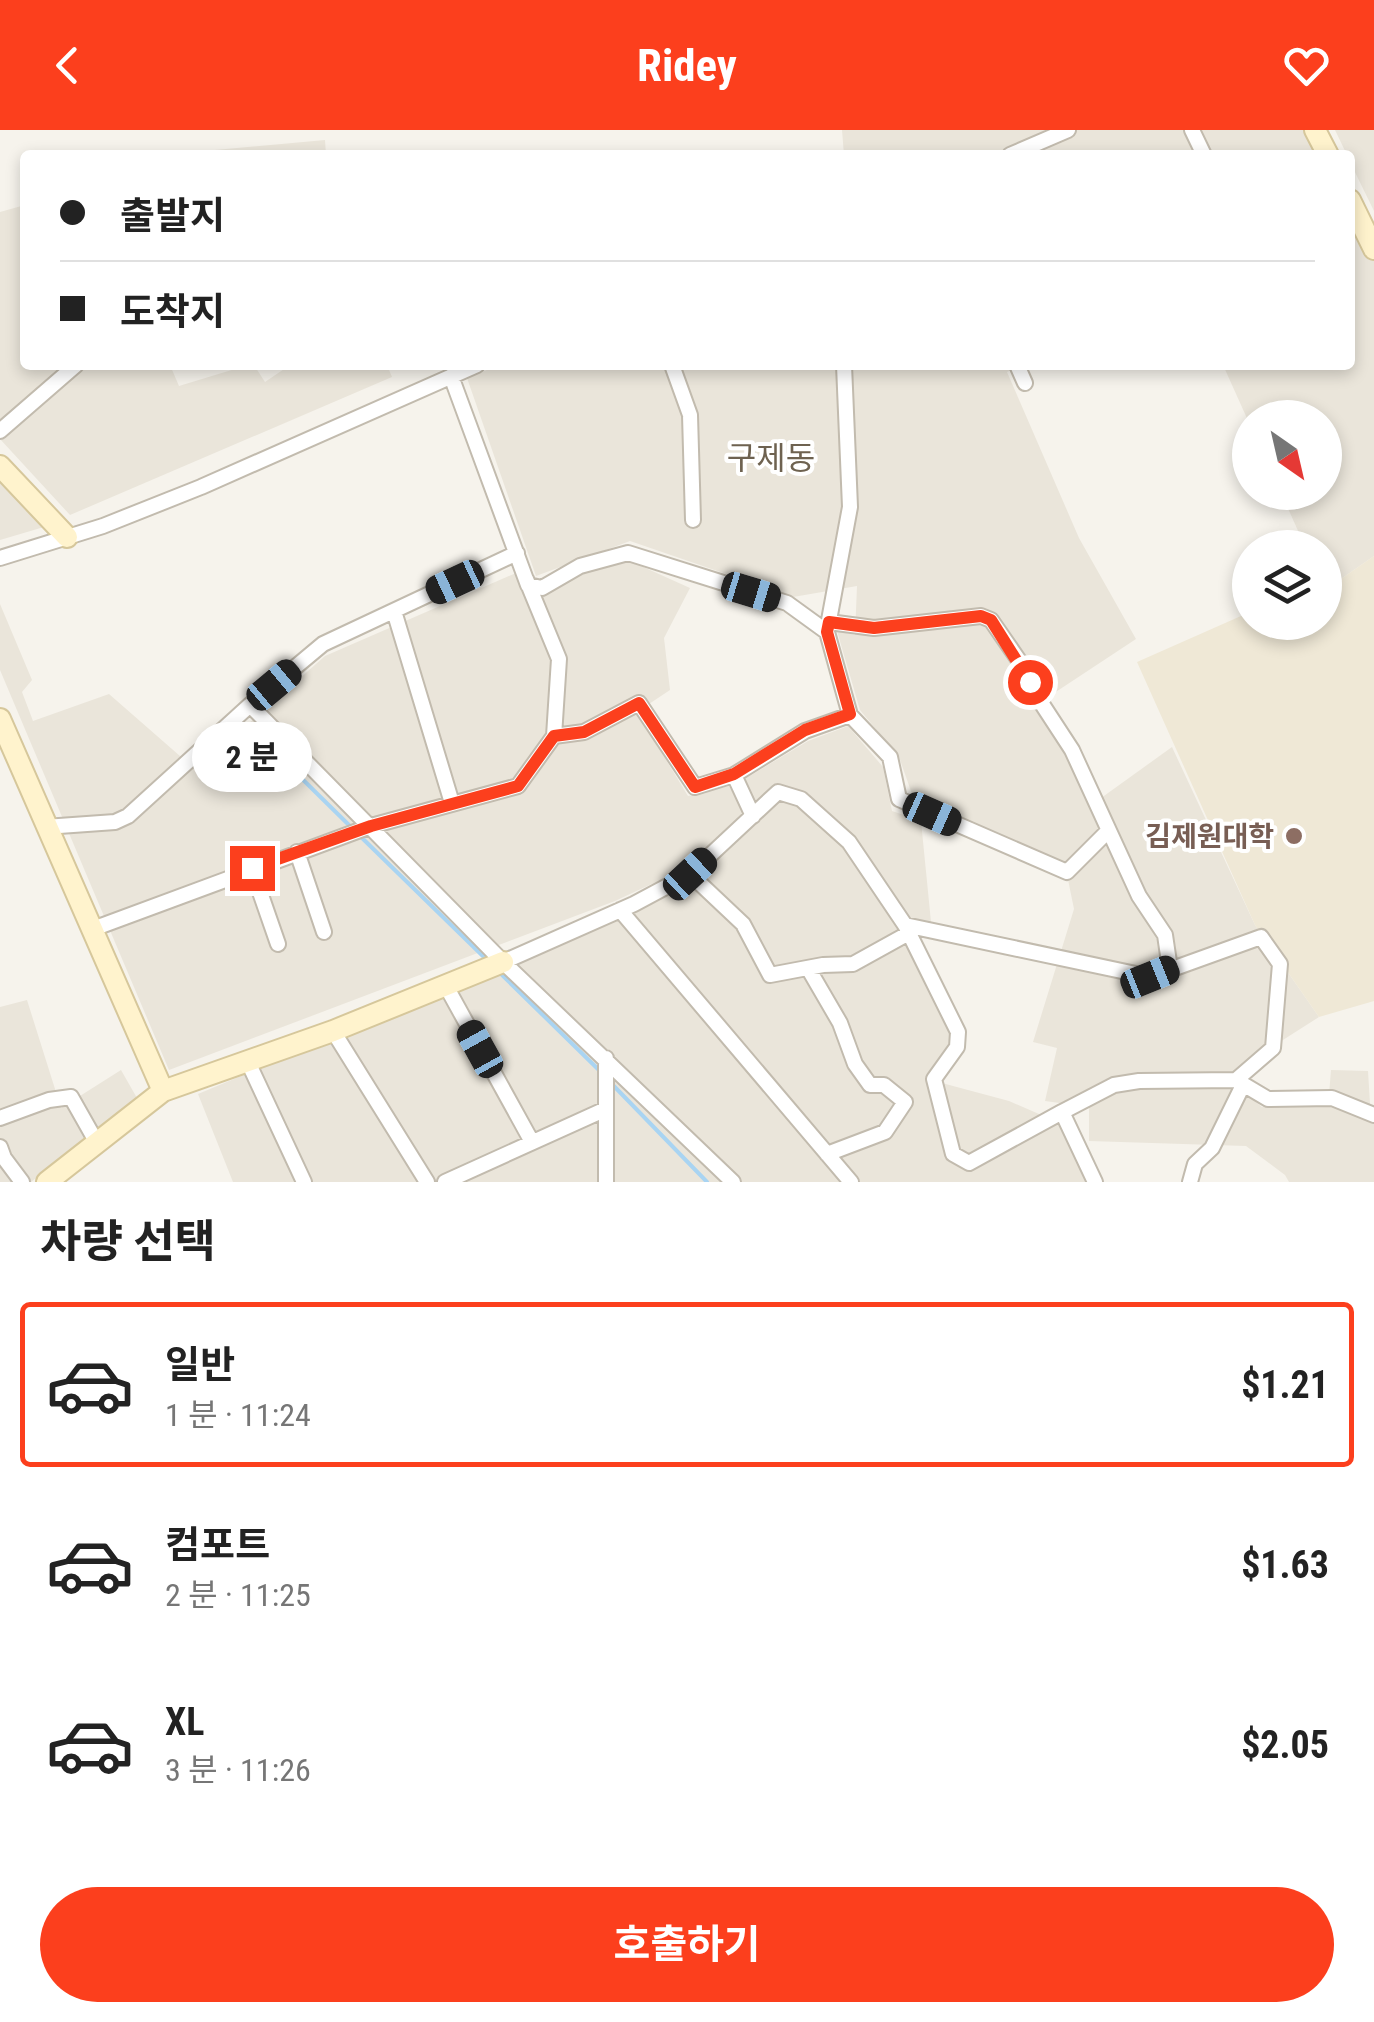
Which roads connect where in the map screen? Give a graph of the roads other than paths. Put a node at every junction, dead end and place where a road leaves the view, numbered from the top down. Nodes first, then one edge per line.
1 (1068, 130) edge
2 (1040, 149) edge
3 (1355, 210) edge
4 (1374, 249) edge
5 (70, 370) edge
6 (466, 370) edge
7 (674, 370) edge
8 (844, 370) edge
9 (1018, 370) edge
10 (451, 376) junction
11 (1025, 384) dead end
12 (0, 431) edge
13 (0, 466) edge
14 (694, 520) dead end
15 (67, 537) junction
16 (517, 553) junction
17 (0, 558) edge
18 (528, 585) junction
19 (394, 611) junction
20 (828, 627) junction
21 (250, 705) junction
22 (850, 714) junction
23 (0, 719) edge
24 (554, 736) junction
25 (734, 774) junction
26 (452, 804) junction
27 (753, 816) junction
28 (371, 826) junction
29 (45, 827) junction
30 (1108, 831) junction
31 (296, 852) junction
32 (252, 868) junction
33 (690, 874) junction
34 (620, 910) junction
35 (907, 929) junction
36 (90, 930) junction
37 (324, 932) dead end
38 (278, 944) dead end
39 (496, 965) junction
40 (808, 968) junction
41 (1170, 969) junction
42 (446, 986) junction
43 (333, 1031) junction
44 (606, 1058) junction
45 (248, 1062) junction
46 (1239, 1083) junction
47 (163, 1091) junction
48 (606, 1109) junction
49 (1062, 1112) junction
50 (1374, 1115) edge
51 (0, 1118) edge
52 (532, 1142) junction
53 (98, 1143) junction
54 (0, 1147) edge
55 (827, 1154) junction
56 (22, 1182) edge
57 (47, 1182) edge
58 (304, 1182) edge
59 (427, 1182) edge
60 (445, 1182) edge
61 (606, 1182) edge
62 (734, 1182) edge
63 (851, 1182) edge
64 (1095, 1182) edge
65 (1190, 1182) edge

1 - 2 street
3 - 4 street
5 - 12 street
6 - 10 street
7 - 14 street
8 - 20 street
9 - 11 street
10 - 15 street
10 - 16 street
13 - 15 street
15 - 17 street
16 - 18 street
16 - 19 street
18 - 20 street
18 - 24 street
19 - 21 street
19 - 26 street
20 - 22 street
20 - 30 street
21 - 28 street
21 - 29 street
22 - 25 street
22 - 30 street
23 - 29 street
24 - 25 street
24 - 26 street
25 - 27 street
26 - 28 street
27 - 33 street
27 - 35 street
28 - 31 street
28 - 39 street
29 - 36 street
30 - 41 street
31 - 32 street
31 - 37 street
32 - 36 street
32 - 38 street
33 - 34 street
33 - 40 street
34 - 39 street
34 - 55 street
35 - 40 street
35 - 41 street
35 - 49 street
36 - 47 street
39 - 42 street
39 - 44 street
40 - 55 street
41 - 46 street
42 - 43 street
42 - 52 street
43 - 45 street
43 - 59 street
44 - 48 street
44 - 62 street
45 - 47 street
45 - 58 street
46 - 49 street
46 - 50 street
46 - 65 street
47 - 53 street
48 - 52 street
48 - 61 street
49 - 64 street
51 - 53 street
52 - 60 street
53 - 57 street
54 - 56 street
55 - 63 street

